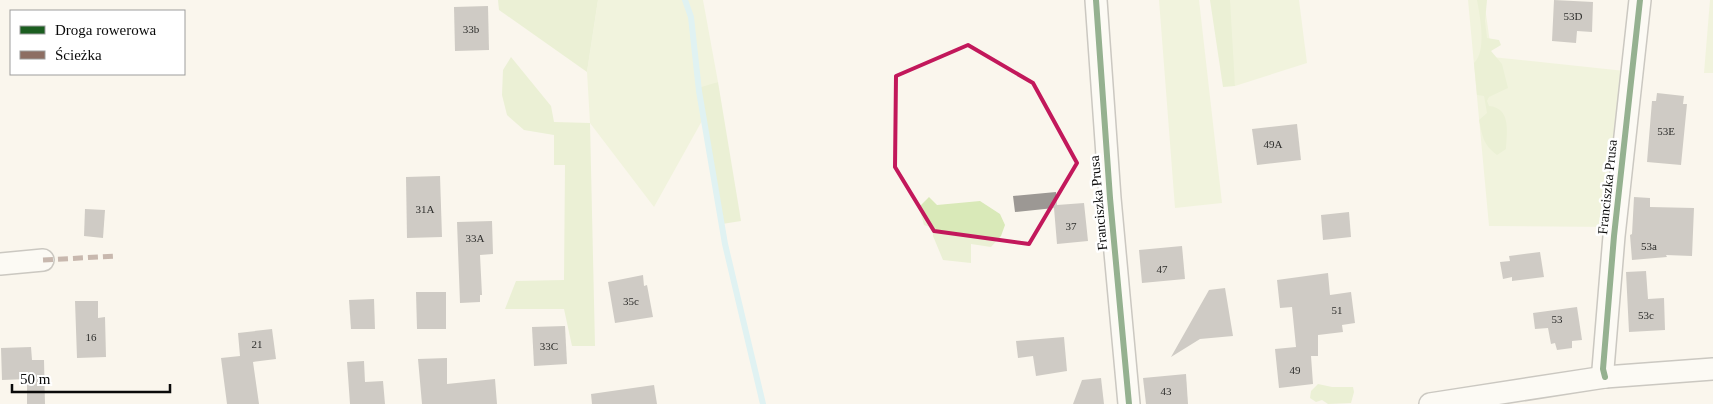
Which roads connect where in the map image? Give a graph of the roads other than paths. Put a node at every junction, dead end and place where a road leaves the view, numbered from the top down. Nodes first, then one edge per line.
1 (1096, 0) edge
2 (1640, 0) edge
3 (43, 260) dead end
4 (0, 264) edge
5 (1713, 369) edge
6 (1604, 377) junction
7 (1129, 404) edge
8 (1430, 404) edge

1 - 7 street, Franciszka Prusa
2 - 6 street, Franciszka Prusa
3 - 4 street
5 - 6 street
6 - 8 street

